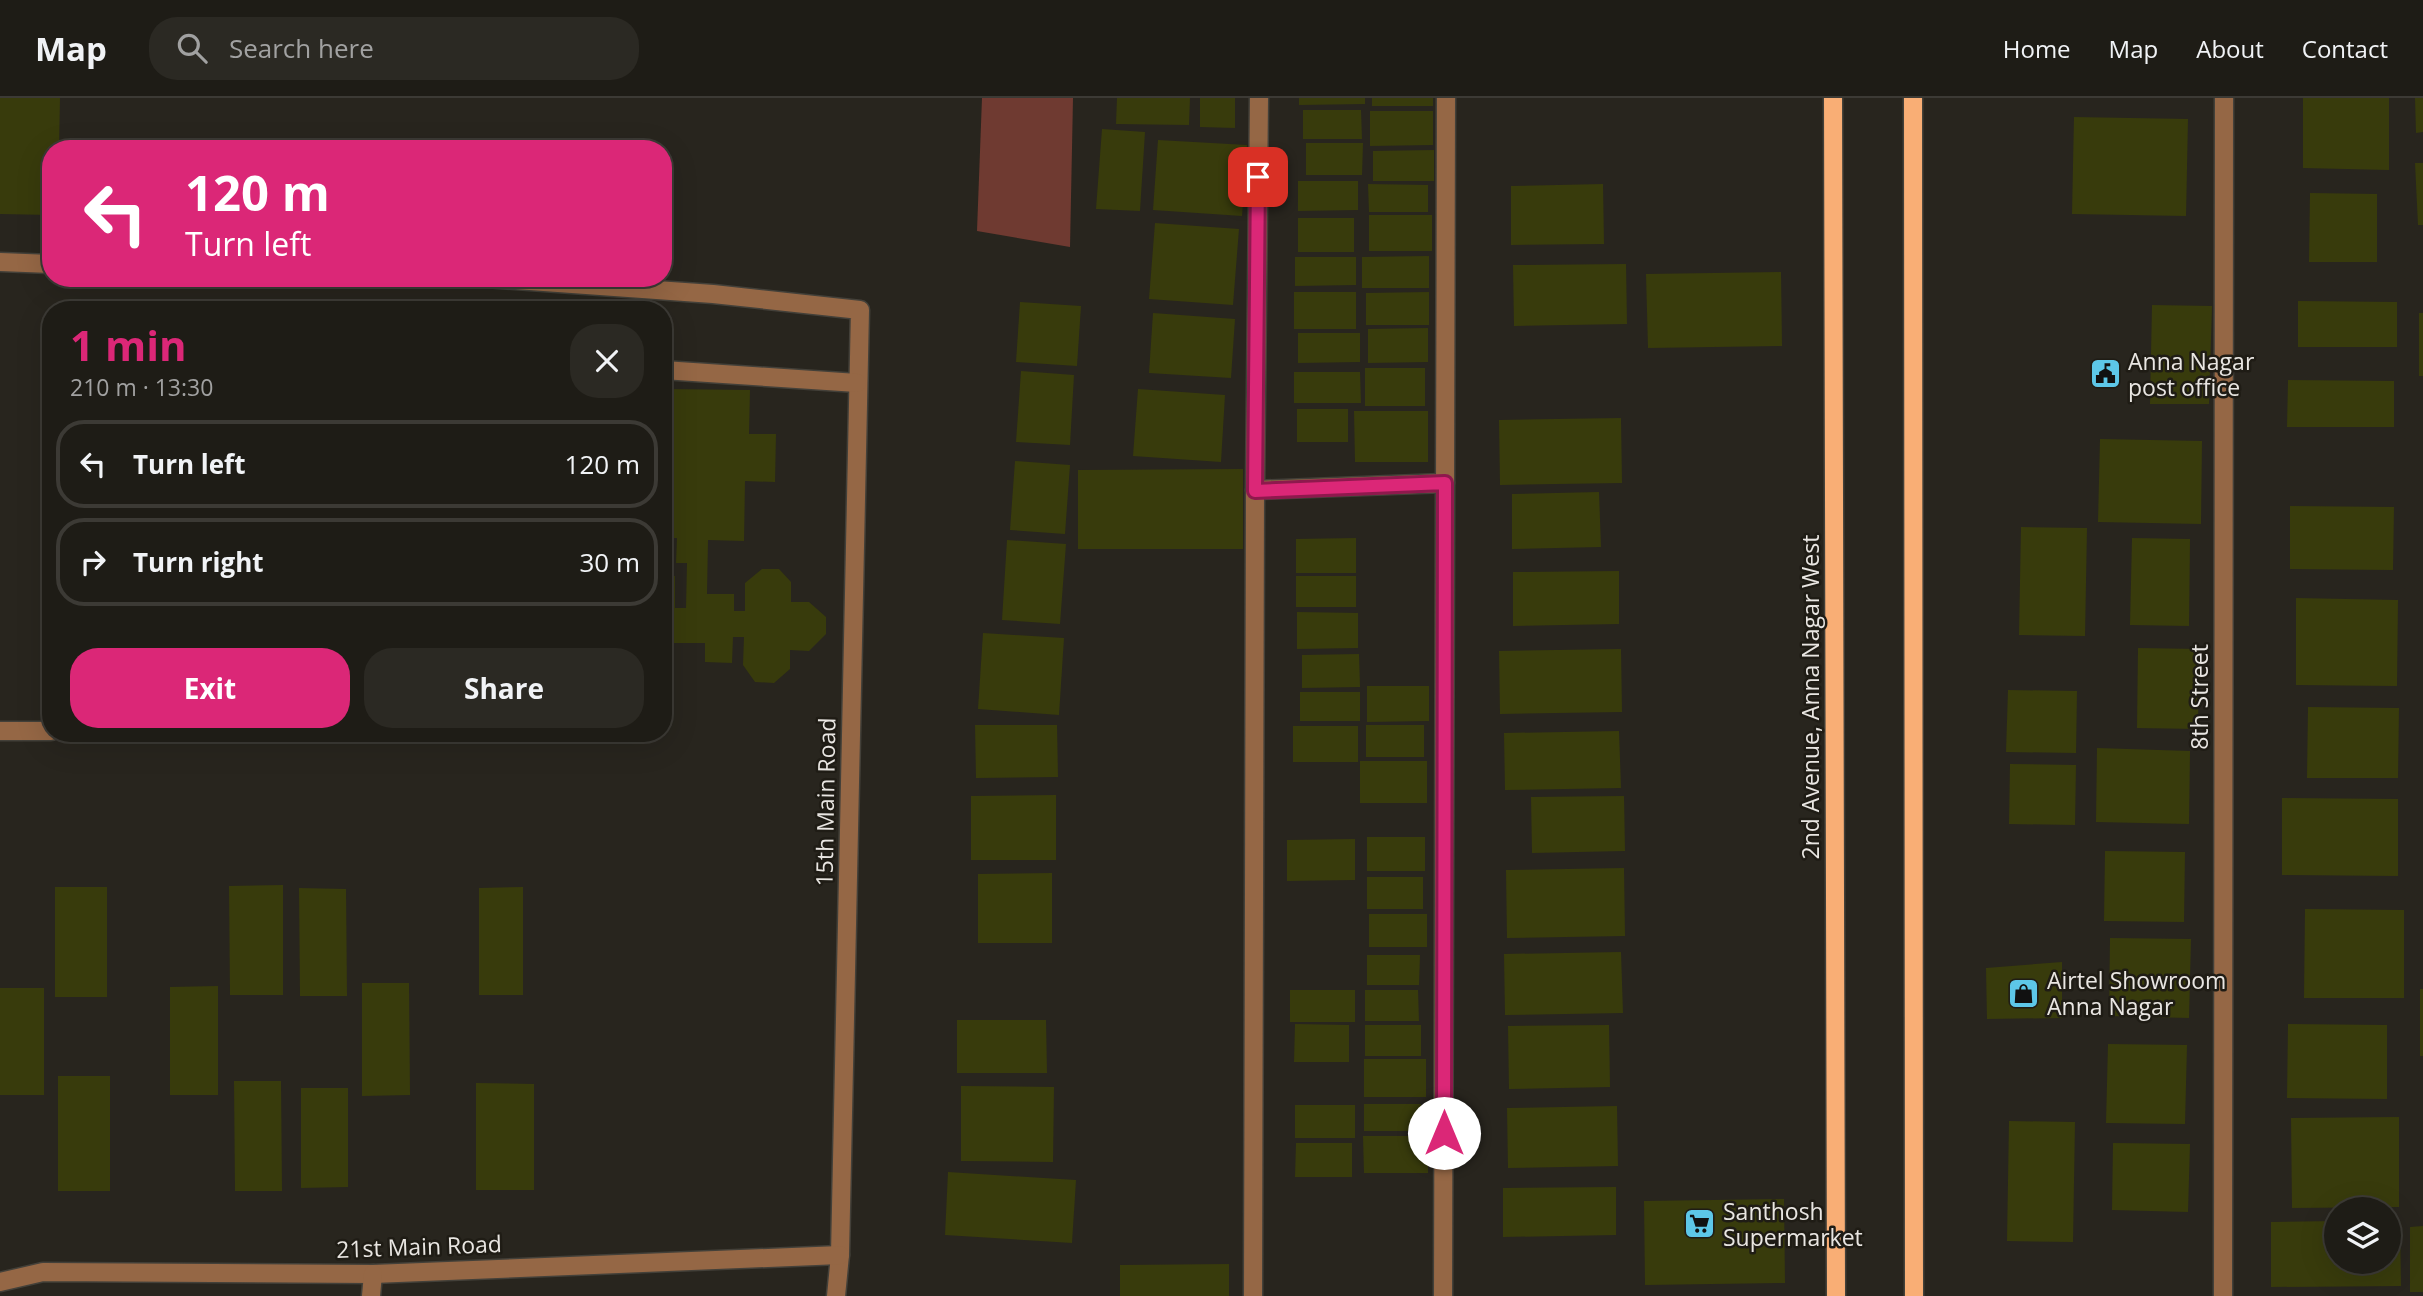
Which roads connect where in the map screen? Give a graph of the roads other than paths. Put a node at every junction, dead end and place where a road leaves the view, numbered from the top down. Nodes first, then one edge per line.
1 (1259, 98) edge
2 (1446, 98) edge
3 (1833, 98) edge
4 (1913, 98) edge
5 (2224, 98) edge
6 (0, 262) edge
7 (42, 264) edge
8 (614, 287) edge
9 (672, 371) edge
10 (857, 383) junction
11 (1445, 483) junction
12 (1255, 491) junction
13 (0, 731) edge
14 (42, 732) edge
15 (840, 1255) junction
16 (373, 1274) junction
17 (0, 1282) edge
18 (371, 1296) edge
19 (836, 1296) edge
20 (1253, 1296) edge
21 (1443, 1296) edge
22 (1836, 1296) edge
23 (1914, 1296) edge
24 (2223, 1296) edge

1 - 12 street
2 - 11 street
3 - 22 main road, 2nd Avenue, Anna Nagar West
4 - 23 main road
5 - 24 street, 8th Street
6 - 7 street
8 - 10 street, 15th Main Road
9 - 10 street
10 - 15 street, 15th Main Road
11 - 12 street
11 - 21 street
12 - 20 street
13 - 14 street
15 - 16 street, 21st Main Road
15 - 19 street, 15th Main Road
16 - 17 street, 21st Main Road
16 - 18 street

